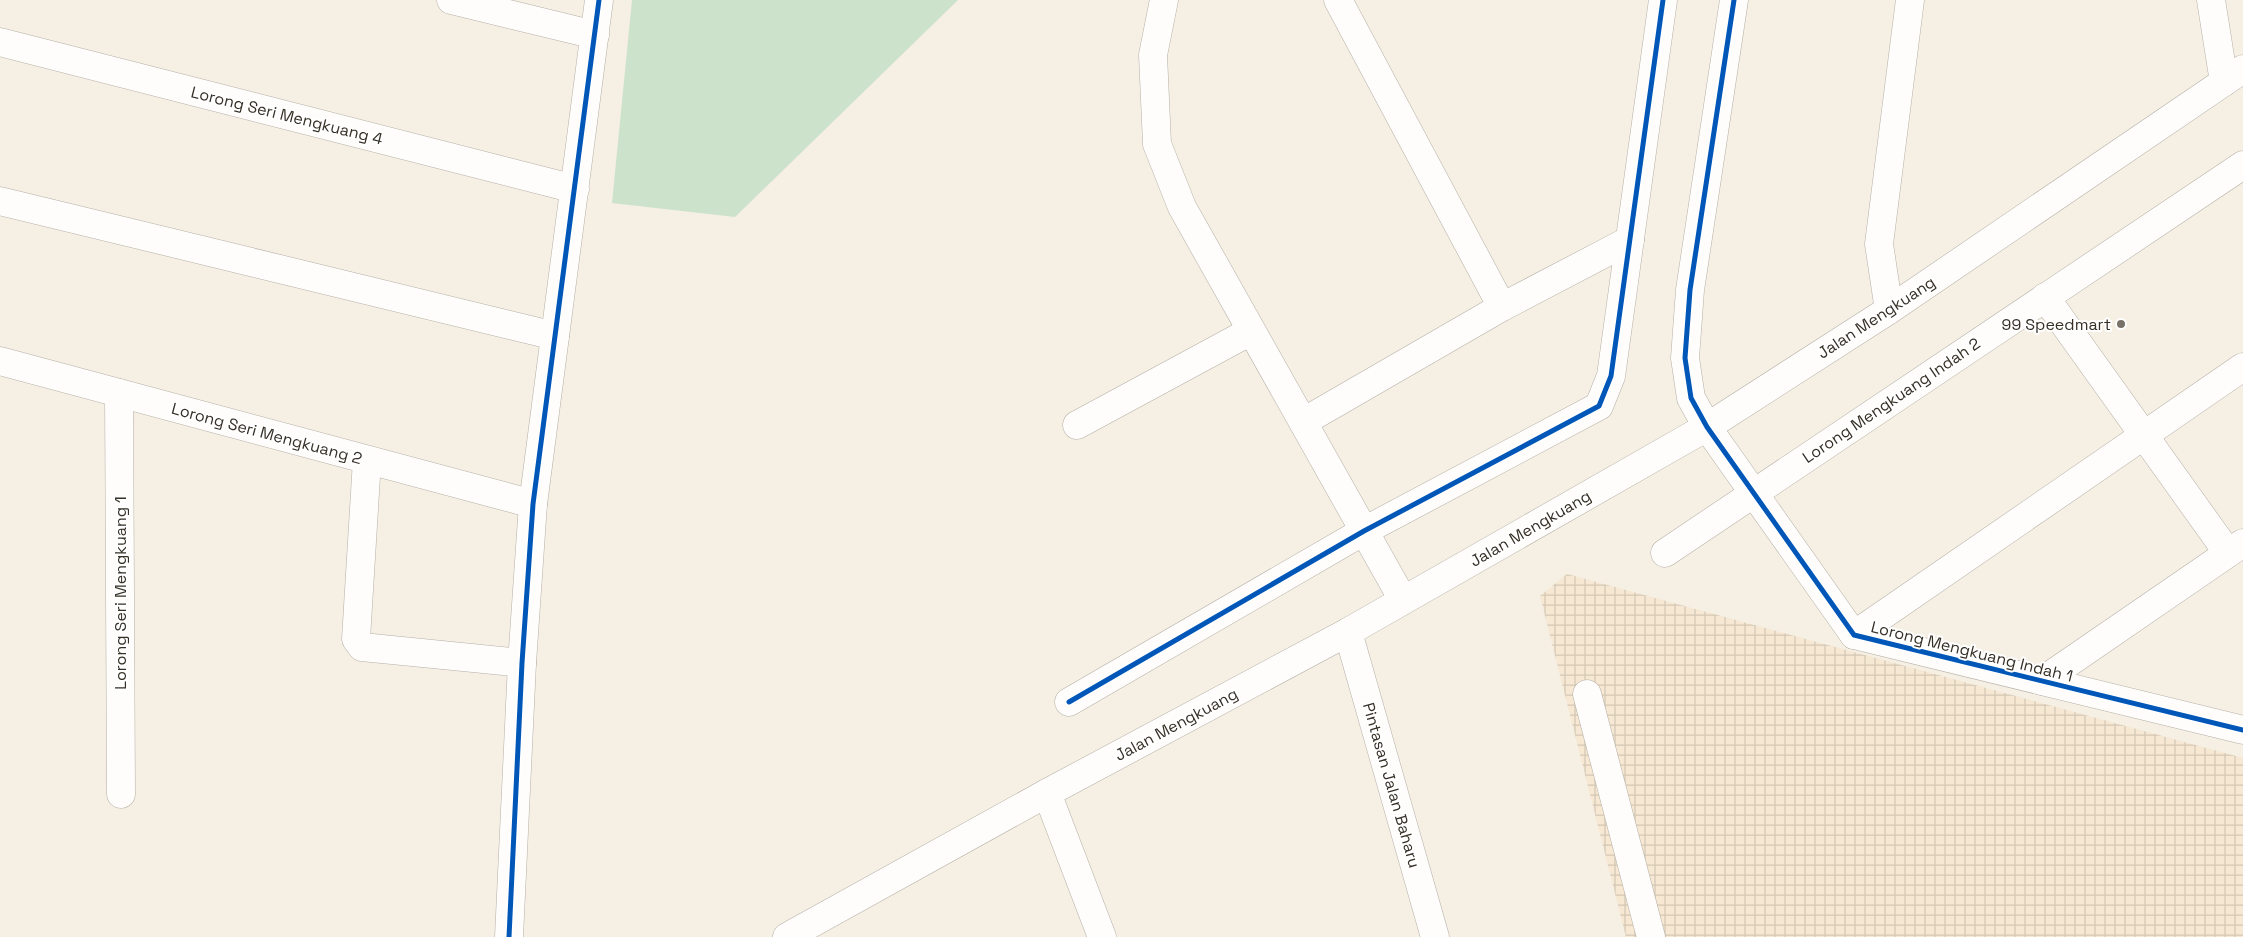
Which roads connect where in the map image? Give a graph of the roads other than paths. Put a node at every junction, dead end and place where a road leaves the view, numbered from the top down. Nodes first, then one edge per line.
1 (451, 0) edge
2 (600, 0) edge
3 (1164, 0) edge
4 (1338, 0) edge
5 (1663, 0) edge
6 (1734, 0) edge
7 (1910, 0) edge
8 (2211, 0) edge
9 (595, 35) junction
10 (0, 42) edge
11 (2234, 76) edge
12 (2243, 165) edge
13 (574, 189) junction
14 (0, 201) edge
15 (1630, 240) junction
16 (2045, 297) junction
17 (1502, 307) junction
18 (1889, 310) junction
19 (1251, 331) junction
20 (556, 336) junction
21 (0, 361) edge
22 (2243, 367) edge
23 (119, 393) junction
24 (1303, 422) junction
25 (1077, 425) dead end
26 (1707, 428) junction
27 (2143, 435) junction
28 (367, 460) junction
29 (1754, 492) junction
30 (534, 504) junction
31 (1364, 531) junction
32 (2235, 548) edge
33 (1665, 553) dead end
34 (1403, 600) junction
35 (1348, 632) junction
36 (1854, 635) junction
37 (522, 663) junction
38 (2042, 681) junction
39 (1587, 694) dead end
40 (1069, 702) dead end
41 (2240, 727) edge
42 (1047, 793) junction
43 (121, 794) dead end
44 (509, 937) edge
45 (787, 937) edge
46 (1102, 937) edge
47 (1435, 937) edge
48 (1651, 937) edge

1 - 9 street
2 - 9 street
3 - 19 street
4 - 17 street
5 - 15 street
6 - 26 street, Lorong Mengkuang Indah 1
7 - 18 street
8 - 11 street
9 - 13 street
10 - 13 street, Lorong Seri Mengkuang 4
11 - 18 street, Jalan Mengkuang
12 - 16 street, Lorong Mengkuang Indah 2
13 - 20 street
14 - 20 street
15 - 17 street
15 - 31 street
16 - 27 street
16 - 29 street, Lorong Mengkuang Indah 2
17 - 24 street
18 - 26 street, Jalan Mengkuang
19 - 24 street
19 - 25 street
20 - 30 street
21 - 23 street, Lorong Seri Mengkuang 2
22 - 27 street
23 - 28 street, Lorong Seri Mengkuang 2
23 - 43 street, Lorong Seri Mengkuang 1
24 - 31 street
26 - 29 street, Lorong Mengkuang Indah 1
26 - 34 street, Jalan Mengkuang
27 - 32 street
27 - 36 street
28 - 30 street, Lorong Seri Mengkuang 2
28 - 37 street
29 - 33 street, Lorong Mengkuang Indah 2
29 - 36 street, Lorong Mengkuang Indah 1
30 - 37 street
31 - 34 street
31 - 40 street
32 - 38 street
34 - 35 street, Jalan Mengkuang
35 - 42 street, Jalan Mengkuang
35 - 47 street, Pintasan Jalan Baharu
36 - 38 street, Lorong Mengkuang Indah 1
37 - 44 street
38 - 41 street, Lorong Mengkuang Indah 1
39 - 48 street
42 - 45 street, Jalan Mengkuang
42 - 46 street

